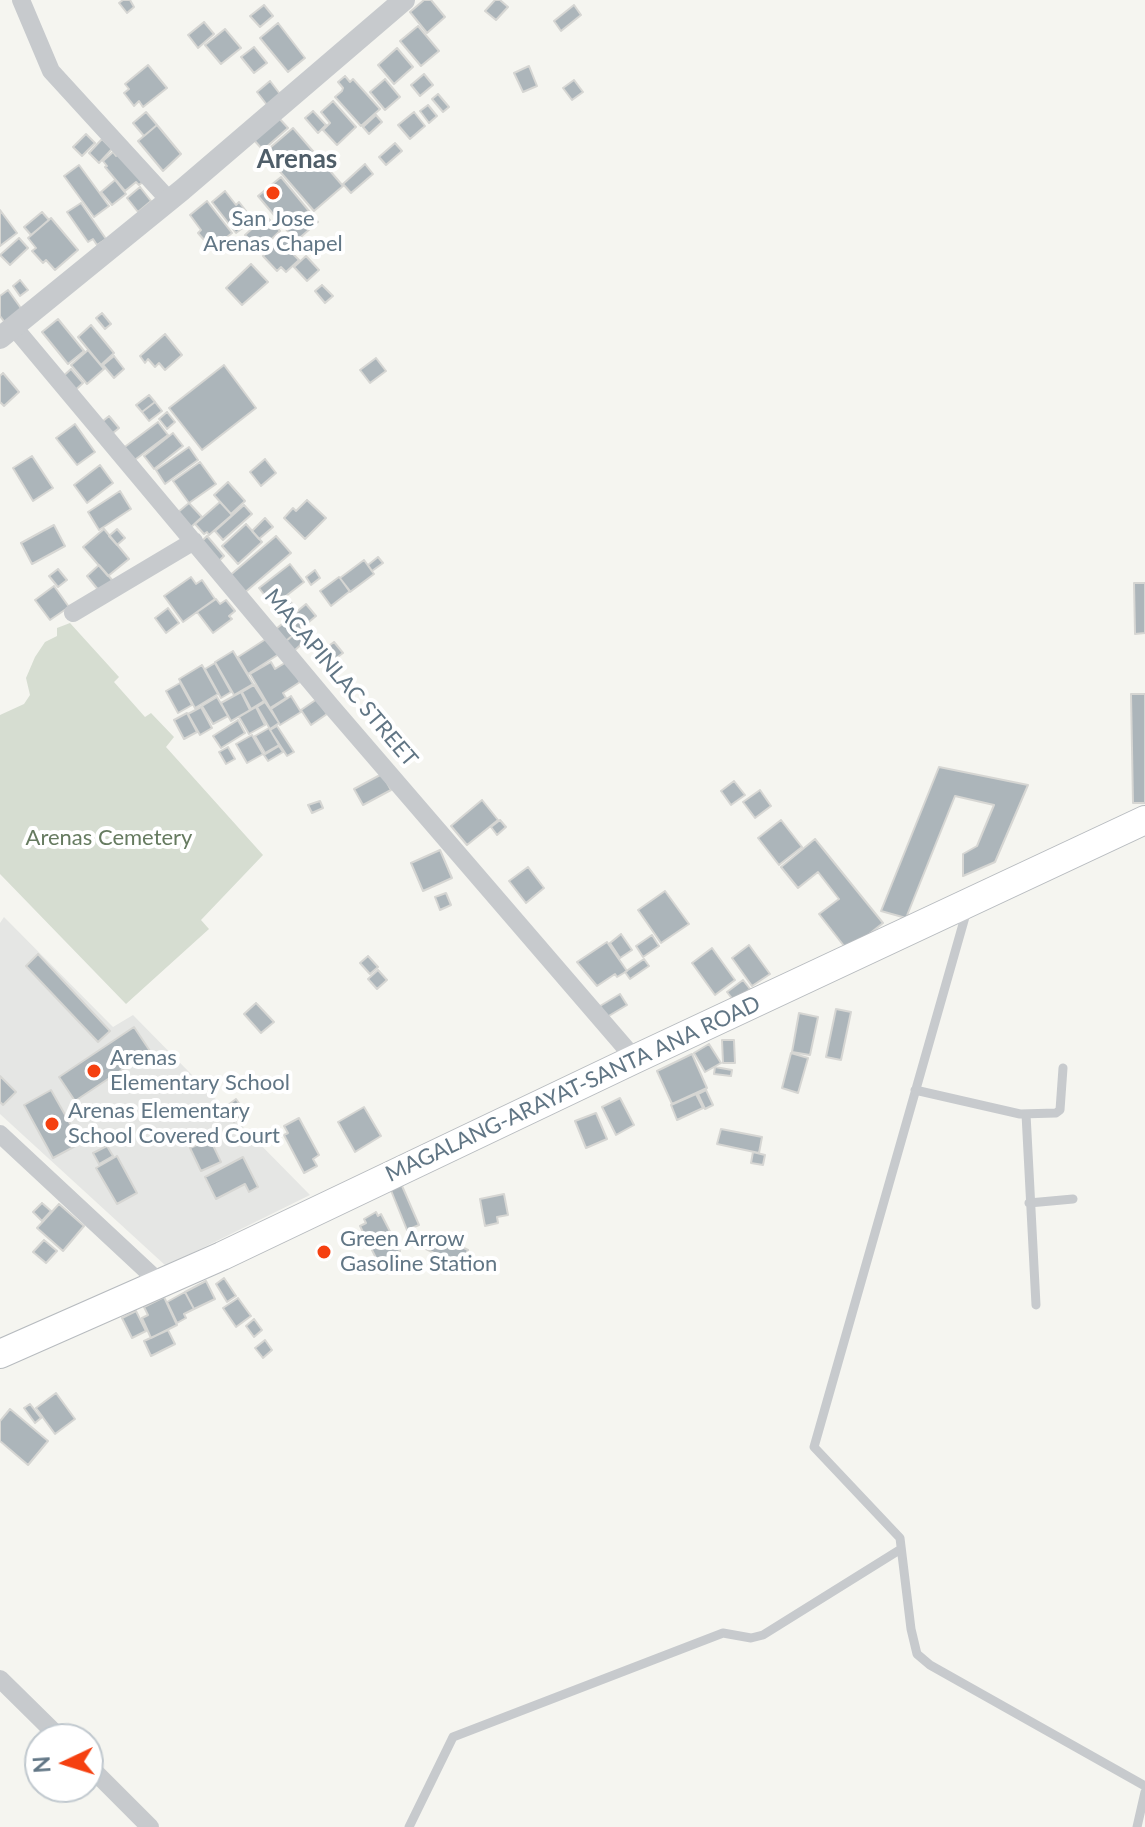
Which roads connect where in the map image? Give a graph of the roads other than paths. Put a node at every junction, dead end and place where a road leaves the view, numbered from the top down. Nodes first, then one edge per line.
1 (21, 0) edge
2 (404, 0) edge
3 (169, 200) junction
4 (7, 332) edge
5 (194, 541) junction
6 (73, 613) dead end
7 (1145, 820) edge
8 (969, 902) junction
9 (635, 1059) junction
10 (1063, 1068) dead end
11 (915, 1090) junction
12 (1026, 1114) junction
13 (0, 1134) edge
14 (1073, 1199) dead end
15 (1029, 1203) junction
16 (160, 1283) junction
17 (1036, 1305) dead end
18 (0, 1354) edge
19 (901, 1549) junction
20 (0, 1679) edge
21 (45, 1723) edge
22 (104, 1781) edge
23 (1145, 1789) edge
24 (150, 1827) edge
25 (409, 1827) edge
26 (1137, 1827) edge

1 - 3 street
2 - 3 street
3 - 4 street
4 - 5 street, MACAPINLAC STREET
5 - 6 street
5 - 9 street, MACAPINLAC STREET
7 - 8 main road, MAGALANG-ARAYAT-SANTA ANA ROAD
8 - 9 main road, MAGALANG-ARAYAT-SANTA ANA ROAD
8 - 11 lane
9 - 16 main road, MAGALANG-ARAYAT-SANTA ANA ROAD
10 - 12 lane
11 - 12 lane
11 - 19 lane
12 - 15 lane
13 - 16 street
14 - 15 lane
15 - 17 lane
16 - 18 main road, MAGALANG-ARAYAT-SANTA ANA ROAD
19 - 23 lane
19 - 25 lane
20 - 21 street
22 - 24 street
23 - 26 lane

